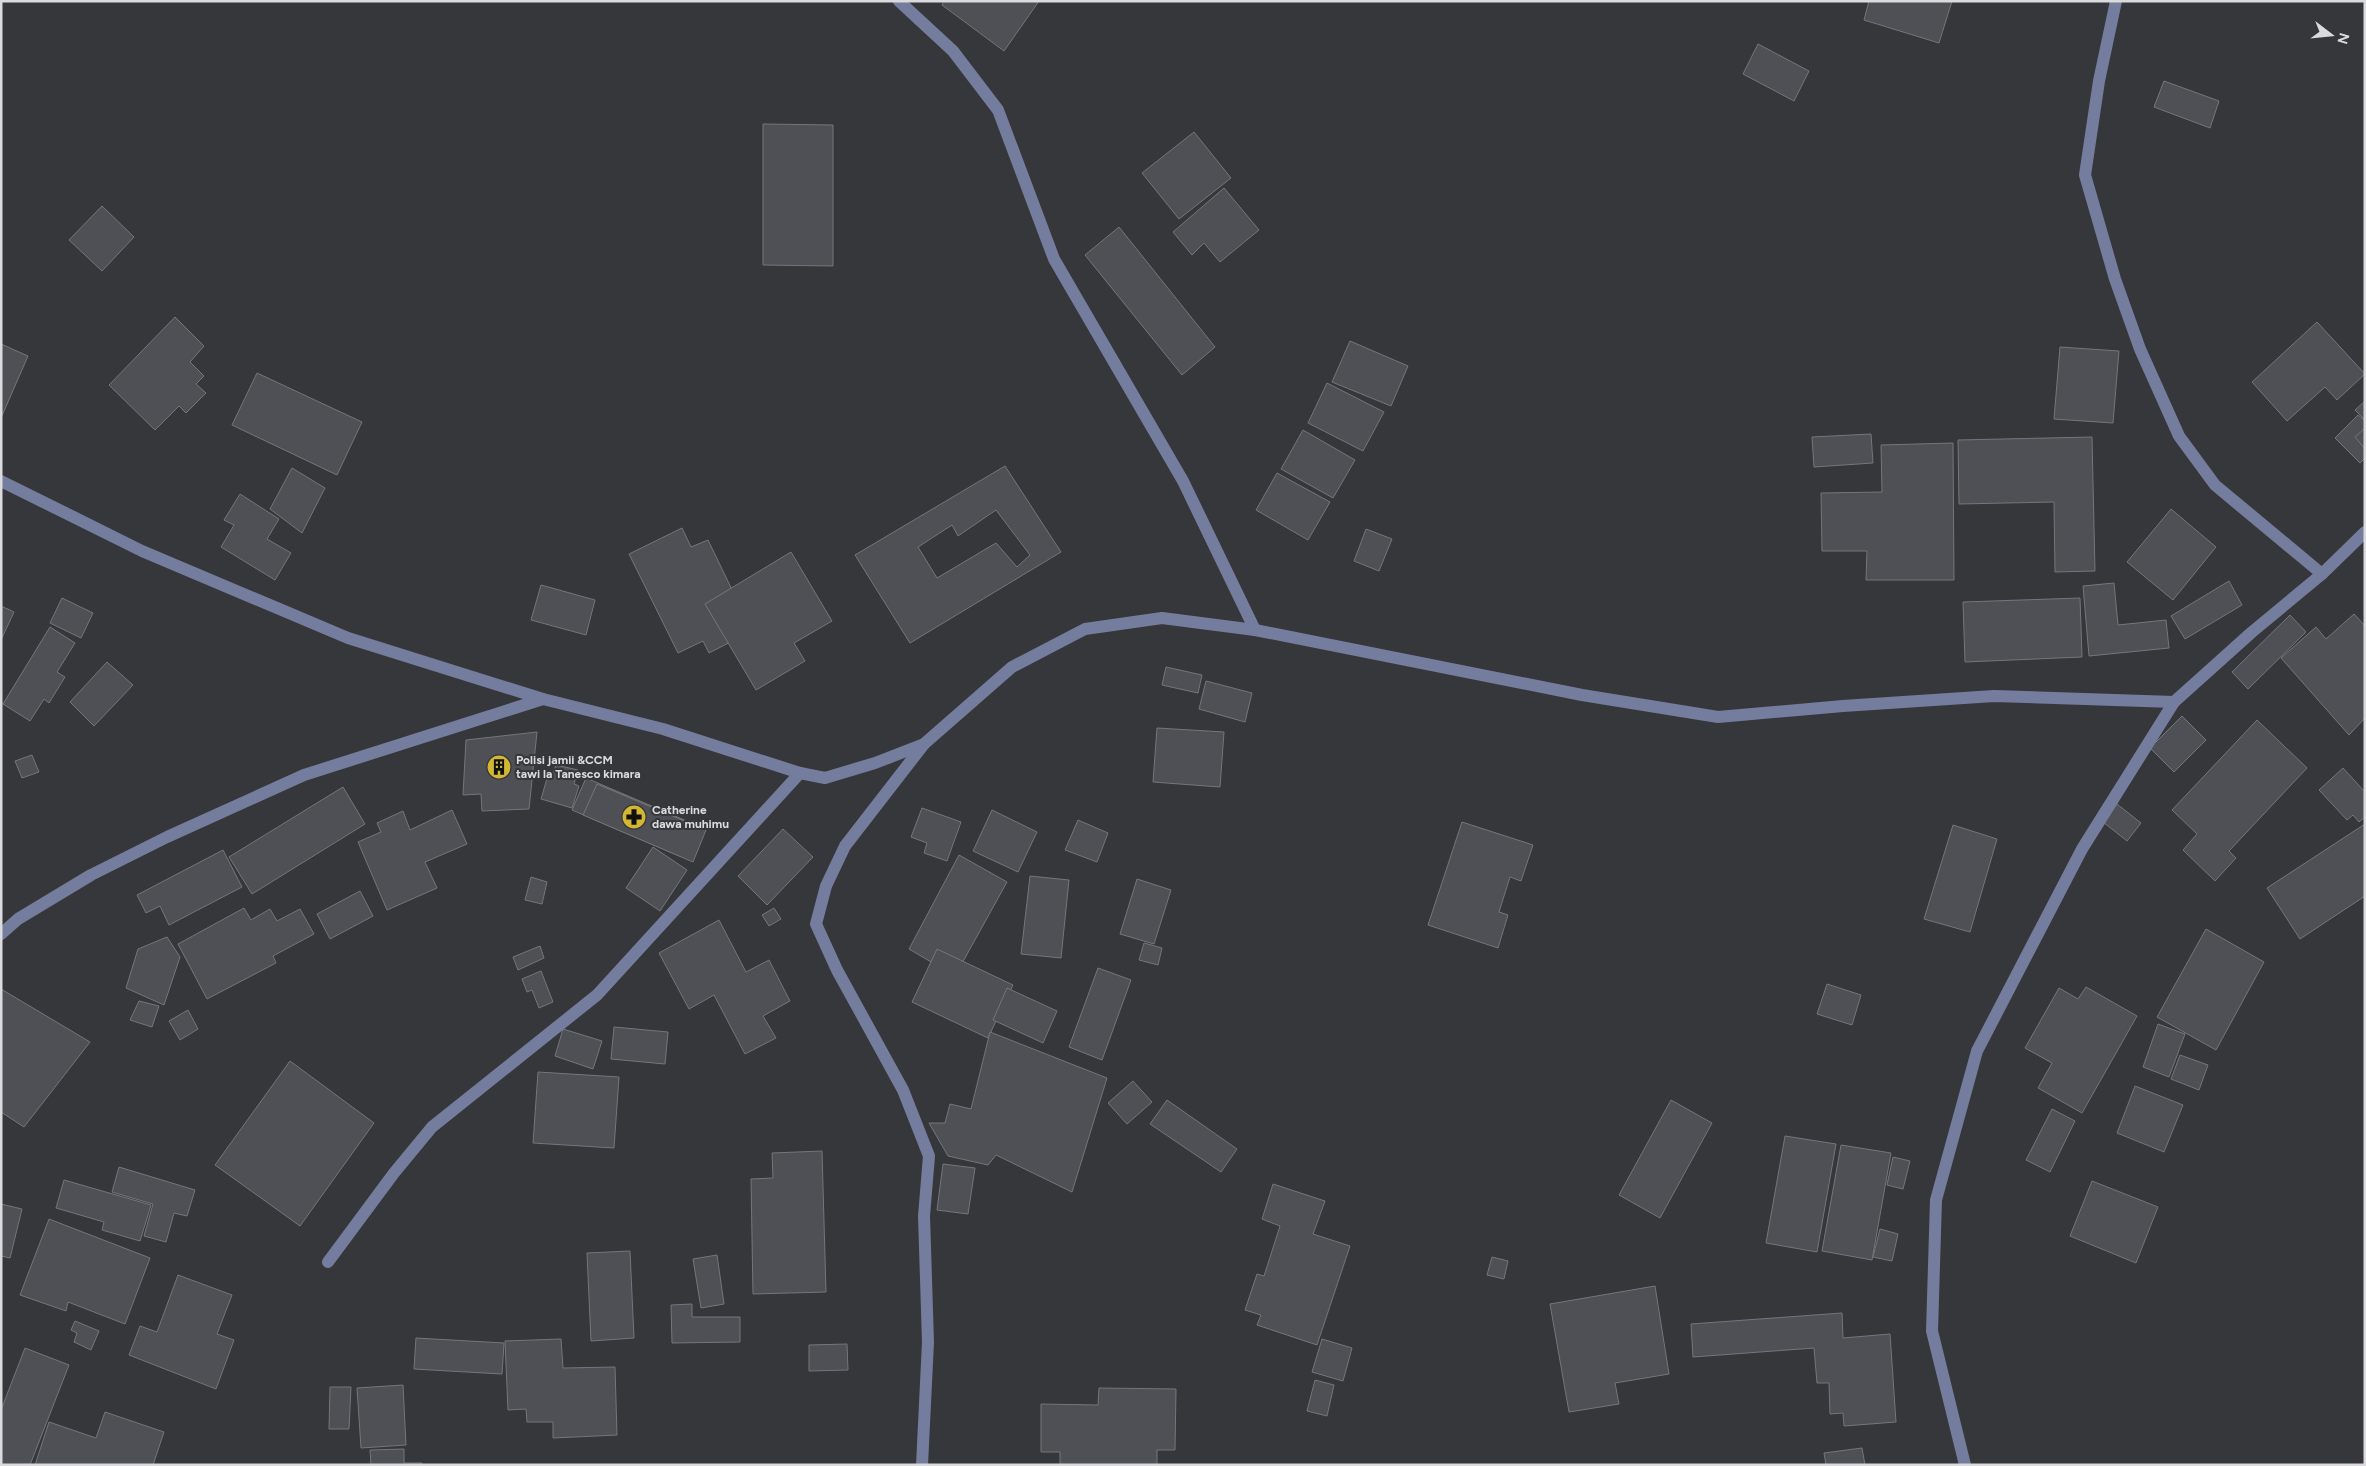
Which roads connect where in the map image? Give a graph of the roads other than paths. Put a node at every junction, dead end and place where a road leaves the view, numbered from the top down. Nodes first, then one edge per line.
1 (899, 1) edge
2 (2116, 1) edge
3 (1, 481) edge
4 (2365, 532) edge
5 (2322, 574) junction
6 (1255, 630) junction
7 (543, 699) junction
8 (2174, 702) junction
9 (924, 744) junction
10 (800, 773) junction
11 (1, 934) edge
12 (328, 1262) dead end
13 (922, 1465) edge
14 (1965, 1465) edge

1 - 6 street
2 - 5 street
3 - 7 street
4 - 5 street
5 - 8 street
6 - 8 street
6 - 9 street
7 - 10 street
7 - 11 street
8 - 14 street
9 - 10 street
9 - 13 street
10 - 12 street

